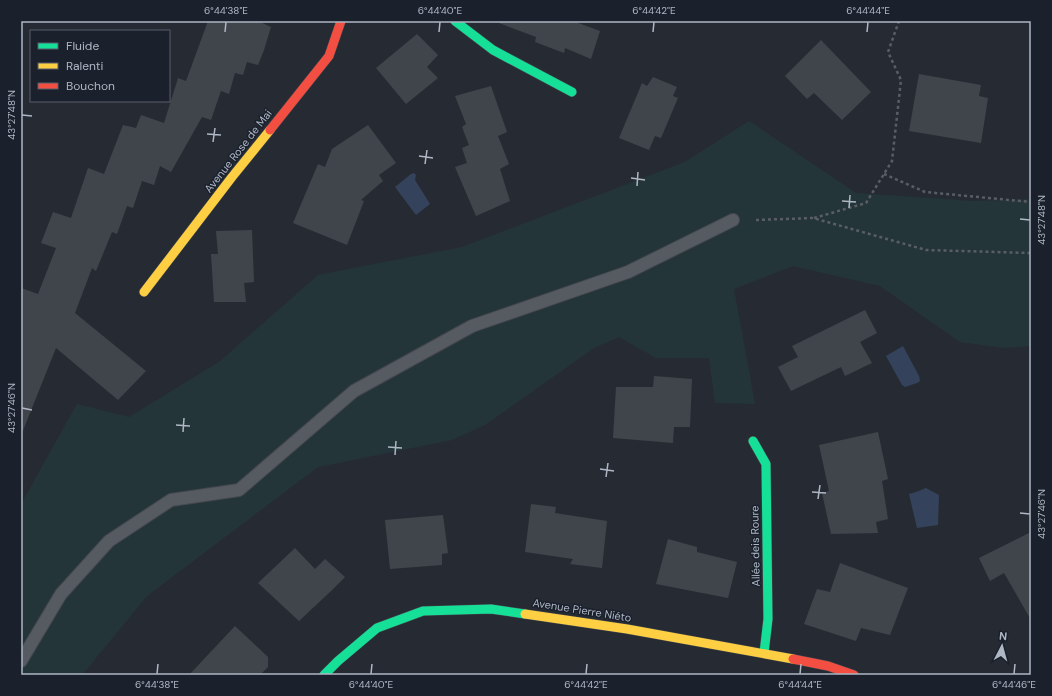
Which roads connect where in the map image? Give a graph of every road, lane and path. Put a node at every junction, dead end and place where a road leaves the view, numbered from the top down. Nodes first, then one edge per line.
1 (341, 21) edge
2 (455, 21) edge
3 (899, 21) edge
4 (572, 92) dead end
5 (884, 174) junction
6 (1031, 202) edge
7 (813, 218) junction
8 (733, 220) joint
9 (1031, 254) edge
10 (144, 292) dead end
11 (753, 441) dead end
12 (764, 652) junction
13 (21, 661) edge
14 (324, 675) edge
15 (854, 675) edge

1 - 10 street, Avenue Rose de Mai
2 - 4 street
3 - 5 path
5 - 6 path
5 - 7 path
7 - 8 path
7 - 9 path
8 - 13 lane
11 - 12 street, Allée deis Roure
12 - 14 street, Avenue Pierre Niéto
12 - 15 street, Avenue Pierre Niéto

